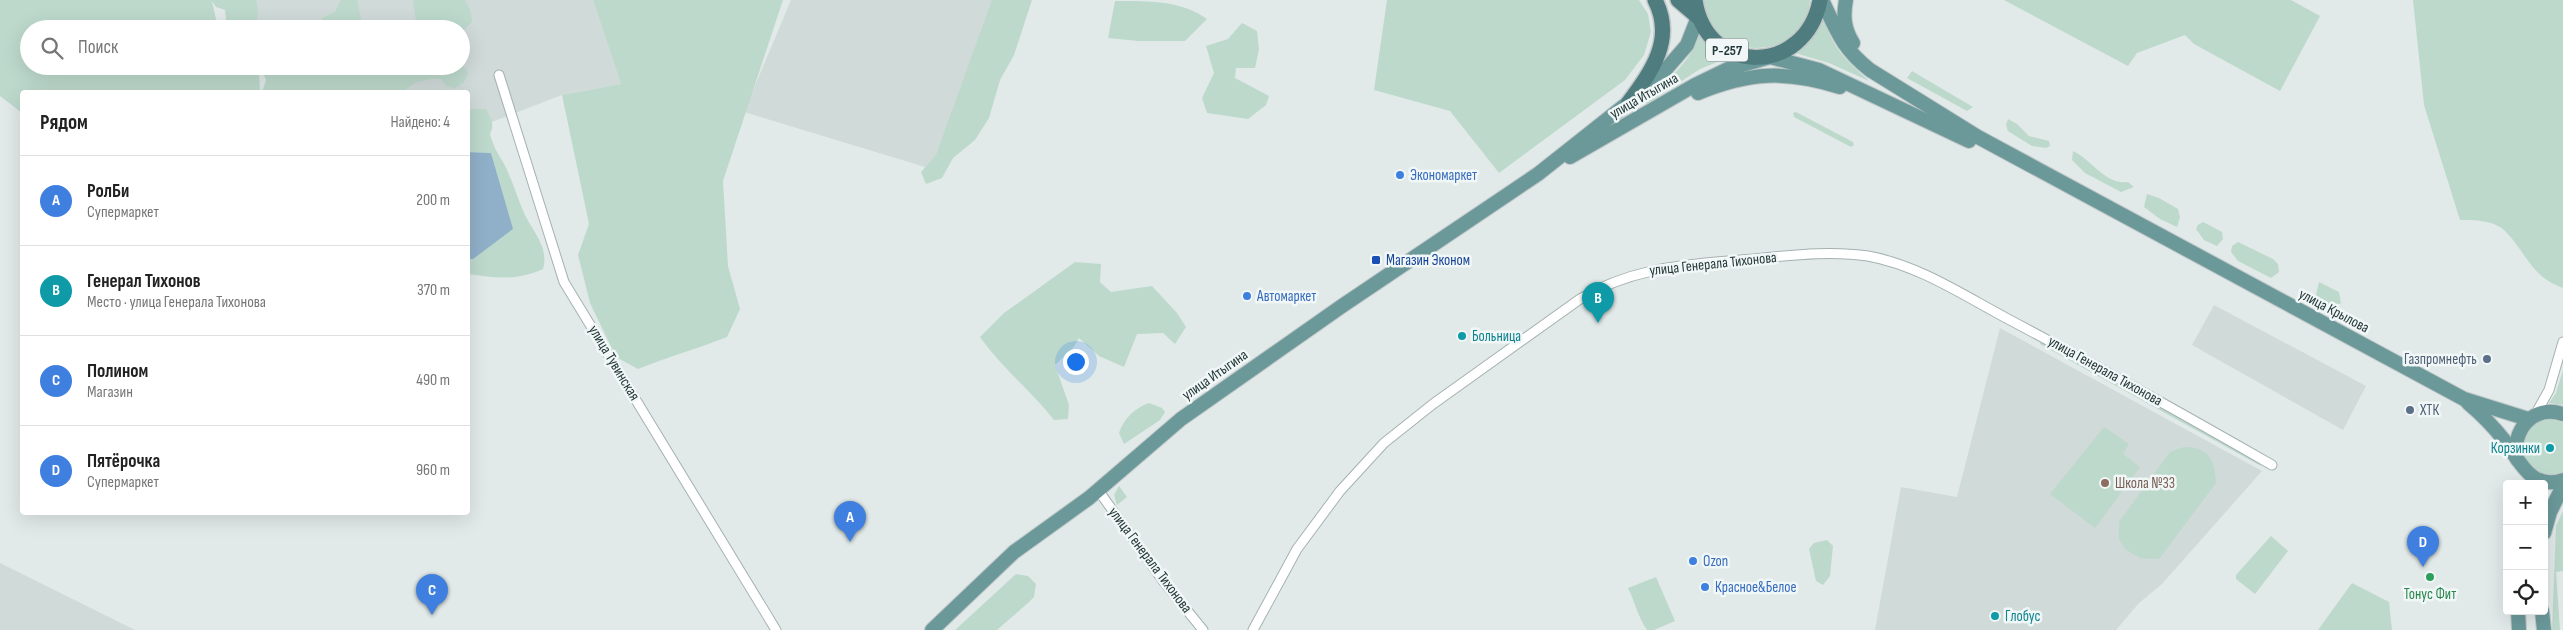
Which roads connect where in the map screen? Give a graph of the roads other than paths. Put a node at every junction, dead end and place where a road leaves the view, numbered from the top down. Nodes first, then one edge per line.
1 (1655, 0) edge
2 (1678, 0) edge
3 (1695, 0) edge
4 (1821, 0) edge
5 (1846, 0) edge
6 (1698, 17) junction
7 (1770, 57) junction
8 (498, 75) dead end
9 (1911, 96) junction
10 (1629, 102) junction
11 (1894, 105) junction
12 (1644, 115) junction
13 (1538, 174) junction
14 (2129, 219) junction
15 (2563, 342) edge
16 (2464, 399) junction
17 (2563, 414) edge
18 (2532, 417) junction
19 (2519, 463) junction
20 (2272, 464) dead end
21 (2523, 480) edge
22 (2563, 480) edge
23 (2563, 486) edge
24 (1098, 490) junction
25 (2546, 525) edge
26 (2518, 615) edge
27 (2542, 615) edge
28 (776, 630) edge
29 (932, 630) edge
30 (1203, 630) edge
31 (1253, 630) edge
32 (2519, 630) edge
33 (2544, 630) edge

1 - 10 highway
2 - 6 highway, Р-257
3 - 6 highway, Р-257
4 - 7 highway, Р-257
4 - 9 main road
5 - 9 main road
6 - 7 highway, Р-257
6 - 10 main road, улица Итыгина
7 - 11 main road
7 - 12 main road, улица Итыгина
8 - 28 street, улица Тувинская
9 - 14 main road
10 - 13 main road, улица Итыгина
11 - 12 main road
11 - 14 main road
12 - 13 main road, улица Итыгина
13 - 24 main road, улица Итыгина
14 - 16 main road, улица Крылова
15 - 18 street
16 - 18 main road, улица Крылова
16 - 19 main road
17 - 18 main road, улица Крылова
18 - 19 main road
19 - 21 main road
19 - 22 main road
20 - 31 street, улица Генерала Тихонова
23 - 25 main road
24 - 29 main road, улица Итыгина
24 - 30 street, улица Генерала Тихонова
26 - 32 main road
27 - 33 main road

